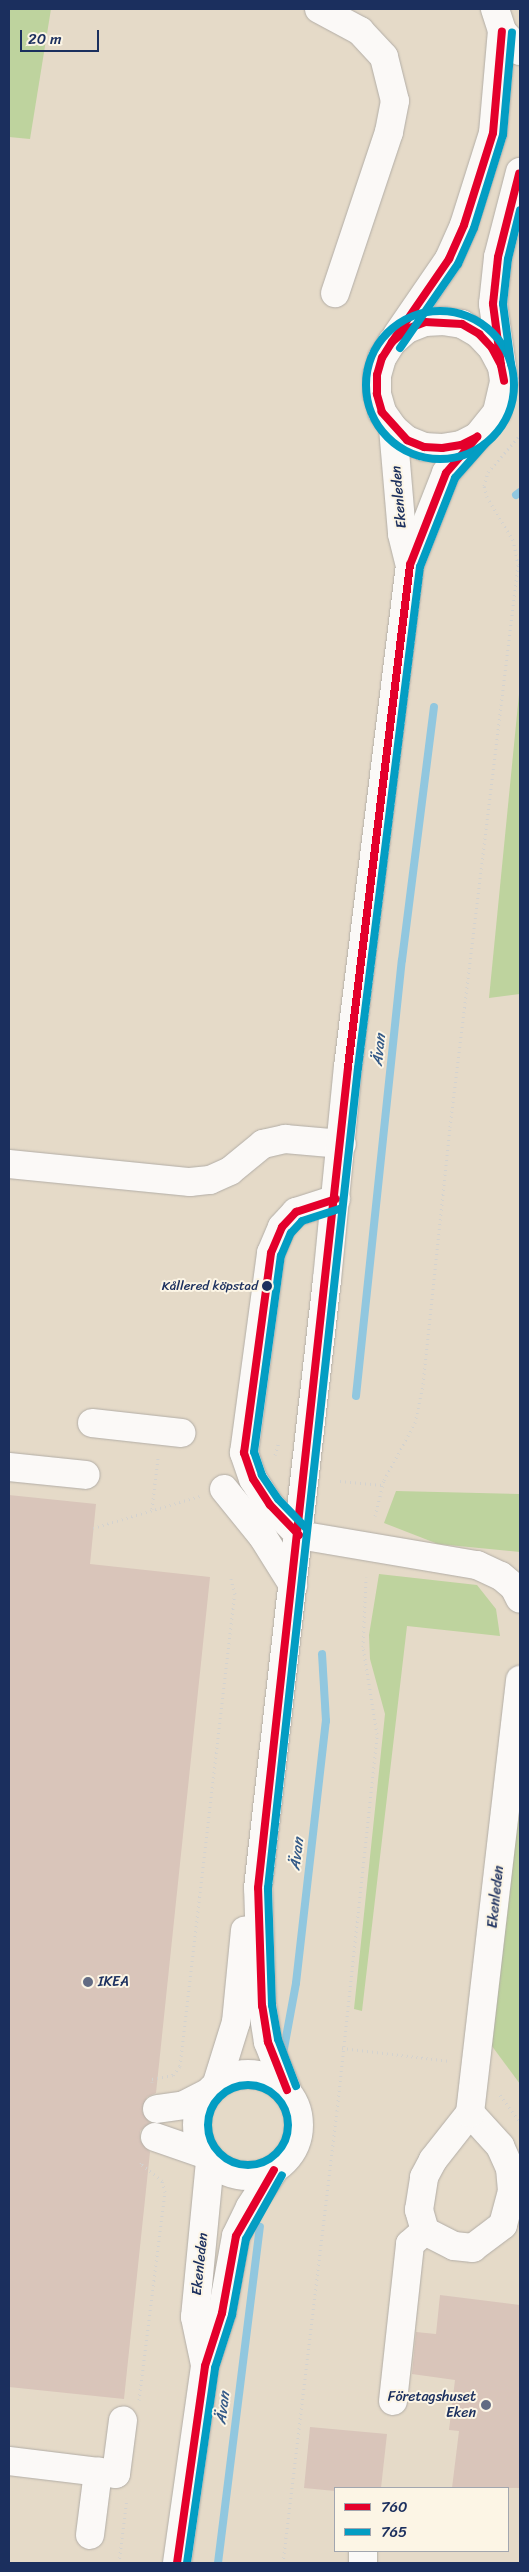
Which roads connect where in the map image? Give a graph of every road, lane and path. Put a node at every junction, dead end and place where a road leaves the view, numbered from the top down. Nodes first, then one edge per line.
1 (318, 9) edge
2 (495, 16) edge
3 (520, 52) edge
4 (520, 172) edge
5 (334, 293) dead end
6 (392, 342) junction
7 (501, 365) junction
8 (393, 428) junction
9 (520, 435) edge
10 (477, 437) junction
11 (410, 565) junction
12 (342, 1144) junction
13 (9, 1164) edge
14 (336, 1199) junction
15 (92, 1423) dead end
16 (171, 1432) joint
17 (9, 1467) edge
18 (86, 1475) dead end
19 (340, 1481) dead end
20 (382, 1485) junction
21 (224, 1489) joint
22 (152, 1509) junction
23 (375, 1516) dead end
24 (93, 1528) dead end
25 (299, 1535) junction
26 (366, 1577) dead end
27 (231, 1579) dead end
28 (293, 1585) junction
29 (520, 1599) edge
30 (520, 1680) edge
31 (258, 1888) junction
32 (342, 2048) junction
33 (477, 2065) junction
34 (213, 2088) junction
35 (286, 2090) junction
36 (154, 2099) joint
37 (470, 2113) junction
38 (149, 2145) joint
39 (208, 2158) junction
40 (274, 2170) junction
41 (425, 2231) junction
42 (205, 2366) junction
43 (393, 2401) dead end
44 (130, 2413) joint
45 (9, 2461) edge
46 (98, 2472) junction
47 (128, 2495) dead end
48 (90, 2535) dead end
49 (119, 2563) edge
50 (177, 2563) edge
51 (283, 2563) edge

1 - 5 street
2 - 3 street
2 - 6 street
4 - 7 street
6 - 7 street
6 - 8 street
7 - 10 street
8 - 10 street
8 - 11 street, Ekenleden
9 - 20 path
10 - 11 street, Ekenleden
11 - 12 street, Ekenleden
12 - 13 street
12 - 14 street, Ekenleden
14 - 25 street, Ekenleden
14 - 25 street
15 - 16 street
16 - 22 path
17 - 18 street
19 - 20 path
20 - 23 path
21 - 22 path
21 - 28 street
22 - 24 path
25 - 28 street, Ekenleden
25 - 29 street
26 - 32 path
27 - 36 path
28 - 31 street, Ekenleden
30 - 33 street, Ekenleden
31 - 34 street, Ekenleden
31 - 35 street, Ekenleden
32 - 33 path
32 - 51 path
33 - 37 street, Ekenleden
34 - 35 street
34 - 36 street
34 - 39 street, Ekenleden
35 - 40 street, Ekenleden
37 - 41 street
37 - 41 street
38 - 39 street
38 - 44 path
39 - 40 street
39 - 42 street, Ekenleden
40 - 42 street, Ekenleden
41 - 43 street
42 - 50 street, Ekenleden
44 - 46 street
45 - 46 street
46 - 48 street
47 - 49 path

